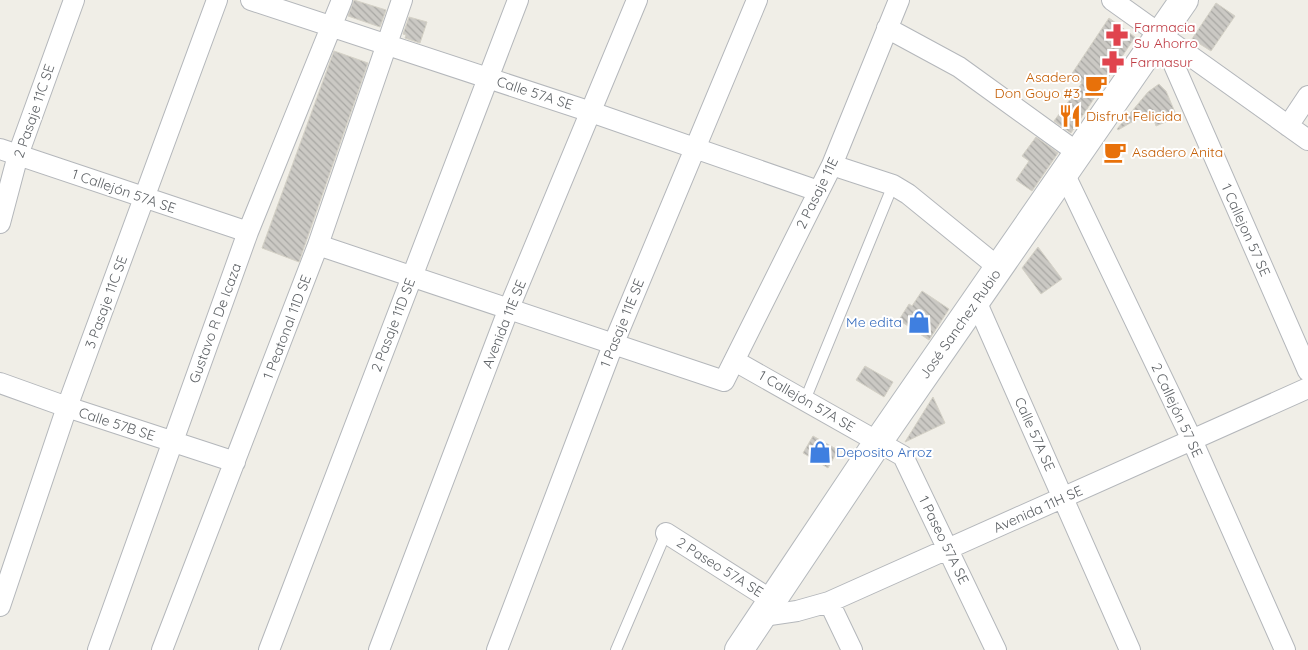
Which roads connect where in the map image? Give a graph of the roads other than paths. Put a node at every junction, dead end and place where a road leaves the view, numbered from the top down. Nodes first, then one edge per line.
1 (74, 0) edge
2 (217, 0) edge
3 (251, 0) edge
4 (342, 0) edge
5 (402, 0) edge
6 (518, 0) edge
7 (637, 0) edge
8 (757, 0) edge
9 (899, 0) edge
10 (1112, 0) edge
11 (1184, 0) edge
12 (272, 3) edge
13 (332, 26) junction
14 (887, 28) junction
15 (1160, 33) junction
16 (386, 44) junction
17 (488, 78) junction
18 (1308, 96) edge
19 (591, 112) junction
20 (1288, 126) junction
21 (1308, 140) edge
22 (695, 148) junction
23 (9, 152) edge
24 (1071, 163) junction
25 (832, 165) junction
26 (893, 185) junction
27 (818, 191) junction
28 (145, 198) junction
29 (0, 223) edge
30 (248, 232) junction
31 (318, 244) junction
32 (999, 268) junction
33 (412, 276) junction
34 (976, 301) junction
35 (509, 308) junction
36 (613, 344) junction
37 (735, 361) junction
38 (1308, 371) edge
39 (0, 383) edge
40 (1308, 388) edge
41 (805, 400) junction
42 (67, 407) junction
43 (1192, 440) junction
44 (173, 442) junction
45 (878, 442) junction
46 (234, 462) junction
47 (1062, 498) junction
48 (666, 533) joint
49 (949, 549) junction
50 (829, 602) junction
51 (0, 606) edge
52 (768, 608) junction
53 (98, 650) edge
54 (162, 650) edge
55 (269, 650) edge
56 (378, 650) edge
57 (497, 650) edge
58 (616, 650) edge
59 (739, 650) edge
60 (852, 650) edge
61 (996, 650) edge
62 (1130, 650) edge
63 (1285, 650) edge

1 - 23 street, 2 Pasaje 11C SE
2 - 28 street, 3 Pasaje 11C SE
3 - 12 street, Calle 57A SE
4 - 13 street, Gustavo R De Icaza
5 - 16 street, 1 Peatonal 11D SE
6 - 17 street, 2 Pasaje 11D SE
7 - 19 street, Avenida 11E SE
8 - 22 street, 1 Pasaje 11E SE
9 - 14 street, 2 Pasaje 11E
10 - 15 street
11 - 15 main road, José Sanchez Rubio
12 - 13 street, Calle 57A SE
13 - 16 street, Calle 57A SE
13 - 30 street, Gustavo R De Icaza
14 - 24 street, 2 Callejón 57 SE
14 - 25 street, 2 Pasaje 11E
15 - 20 street
15 - 24 main road, José Sanchez Rubio
15 - 38 street, 1 Callejon 57 SE
16 - 17 street, Calle 57A SE
16 - 31 street, 1 Peatonal 11D SE
17 - 19 street, Calle 57A SE
17 - 33 street, 2 Pasaje 11D SE
18 - 20 street
19 - 22 street, Calle 57A SE
19 - 35 street, Avenida 11E SE
20 - 21 street
22 - 27 street, Calle 57A SE
22 - 36 street, 1 Pasaje 11E SE
23 - 28 street, 1 Callejón 57A SE
23 - 29 street, 2 Pasaje 11C SE
24 - 32 main road, José Sanchez Rubio
24 - 43 street, 2 Callejón 57 SE
25 - 26 street
25 - 27 street, 2 Pasaje 11E
26 - 32 street
26 - 41 lane
27 - 37 street, 2 Pasaje 11E
28 - 30 street, 1 Callejón 57A SE
28 - 42 street, 3 Pasaje 11C SE
30 - 44 street, Gustavo R De Icaza
31 - 33 street
31 - 46 street, 1 Peatonal 11D SE
32 - 34 main road, José Sanchez Rubio
33 - 35 street
33 - 55 street, 2 Pasaje 11D SE
34 - 45 main road, José Sanchez Rubio
34 - 47 street, Calle 57A SE
35 - 36 street
35 - 56 street, Avenida 11E SE
36 - 37 street, 2 Pasaje 11E
36 - 57 street, 1 Pasaje 11E SE
37 - 41 street, 1 Callejón 57A SE
39 - 42 street, Calle 57B SE
40 - 43 street, Avenida 11H SE
41 - 45 street, 1 Callejón 57A SE
42 - 44 street, Calle 57B SE
42 - 51 street, 3 Pasaje 11C SE
43 - 47 street, Avenida 11H SE
43 - 63 street, 2 Callejón 57 SE
44 - 46 street, Calle 57B SE
44 - 53 street, Gustavo R De Icaza
45 - 49 street, 1 Paseo 57A SE
45 - 52 main road, José Sanchez Rubio
46 - 54 street, 1 Peatonal 11D SE
47 - 49 street, Avenida 11H SE
47 - 62 street, Calle 57A SE
48 - 52 street, 2 Paseo 57A SE
48 - 58 lane
49 - 50 street, Avenida 11H SE
49 - 61 street, 1 Paseo 57A SE
50 - 52 street, Avenida 11H SE
50 - 60 street
52 - 59 main road, José Sanchez Rubio

